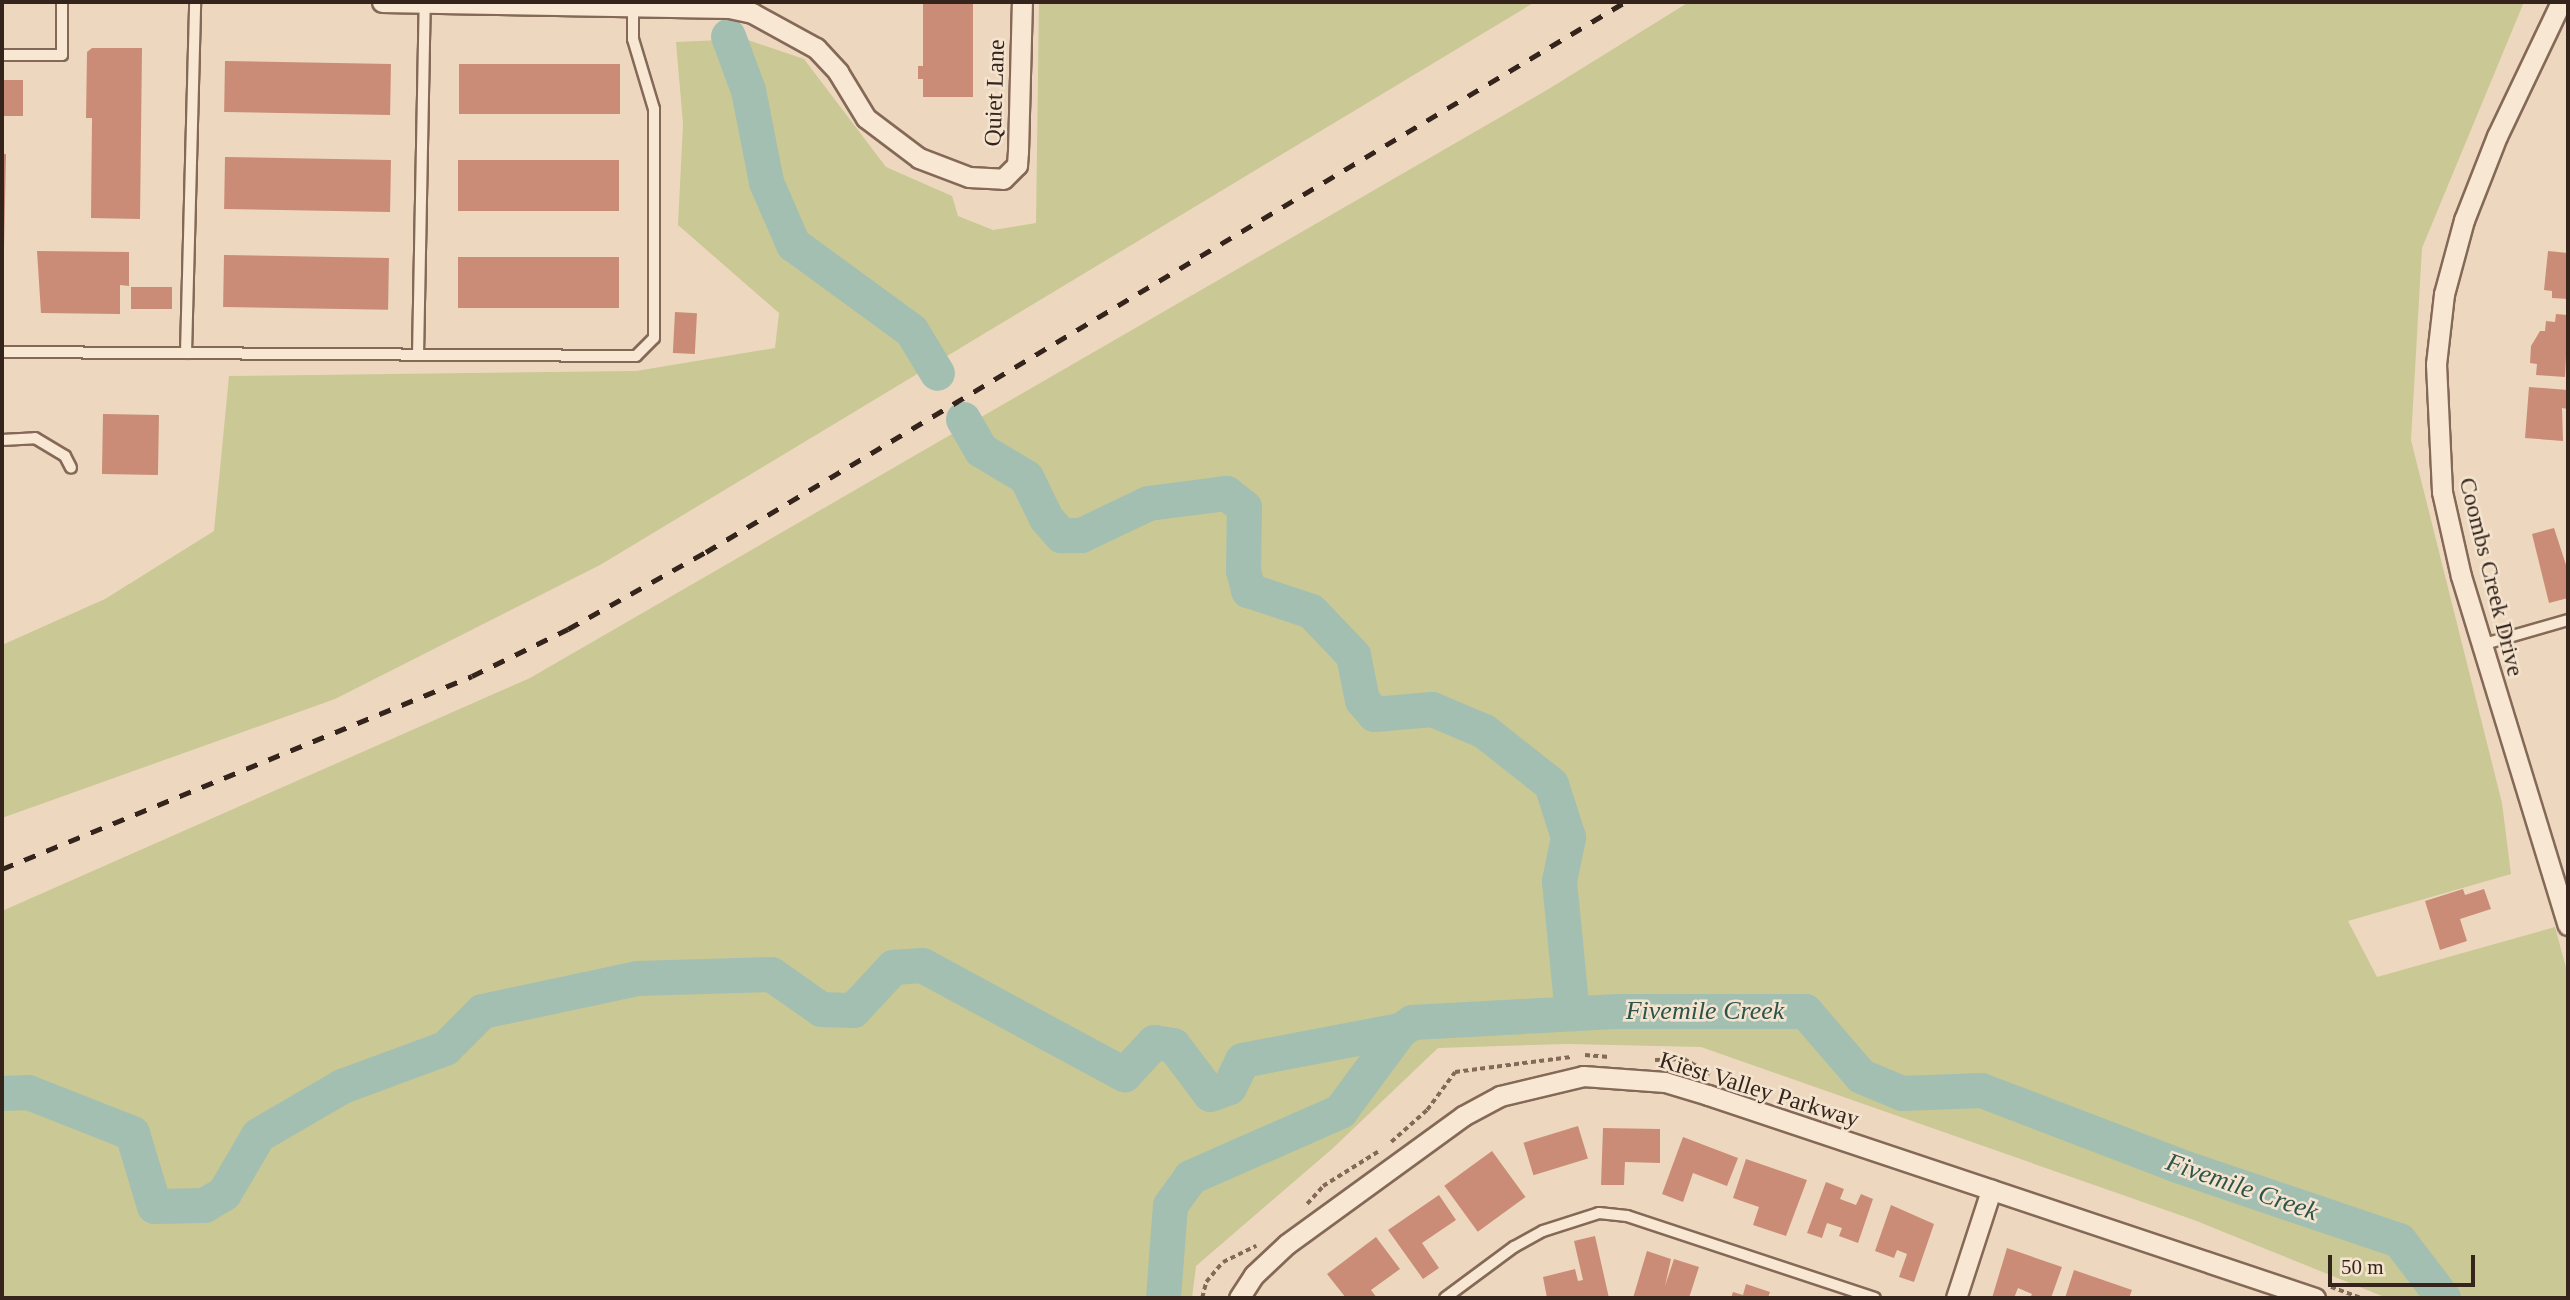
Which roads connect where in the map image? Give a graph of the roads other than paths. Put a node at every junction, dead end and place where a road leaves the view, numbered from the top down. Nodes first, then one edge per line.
1 (62, 2) edge
2 (195, 2) edge
3 (382, 2) edge
4 (425, 2) edge
5 (478, 2) edge
6 (1022, 2) edge
7 (2561, 2) edge
8 (633, 7) junction
9 (2, 55) edge
10 (2, 352) edge
11 (186, 353) junction
12 (418, 355) junction
13 (2, 440) edge
14 (71, 468) dead end
15 (2568, 621) edge
16 (2480, 645) junction
17 (2568, 925) edge
18 (1991, 1189) junction
19 (2318, 1291) edge
20 (1239, 1298) edge
21 (1445, 1298) edge
22 (1875, 1298) edge
23 (1956, 1298) edge

1 - 9 lane
2 - 11 lane
3 - 4 street
4 - 5 street
4 - 12 lane
5 - 8 street
6 - 8 street, Quiet Lane
7 - 16 street, Coombs Creek Drive
8 - 12 lane
10 - 11 lane
11 - 12 lane
13 - 14 lane
15 - 16 lane
16 - 17 street, Coombs Creek Drive
18 - 19 street, Kiest Valley Parkway
18 - 20 street, Kiest Valley Parkway
18 - 23 street
21 - 22 lane

